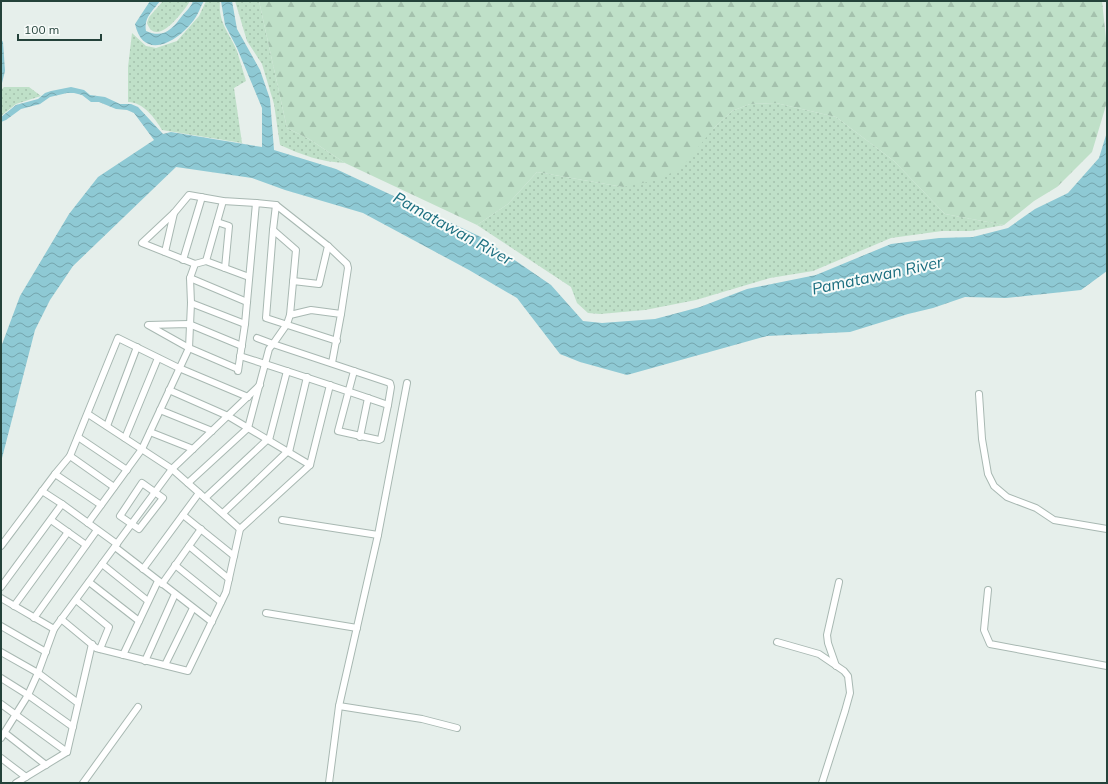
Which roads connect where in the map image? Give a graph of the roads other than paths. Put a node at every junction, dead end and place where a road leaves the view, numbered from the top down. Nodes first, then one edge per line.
1 (202, 197) junction
2 (223, 201) junction
3 (256, 203) junction
4 (276, 205) junction
5 (174, 212) junction
6 (217, 222) junction
7 (273, 230) junction
8 (328, 246) junction
9 (165, 252) junction
10 (183, 260) junction
11 (206, 261) junction
12 (195, 264) junction
13 (225, 268) junction
14 (249, 277) junction
15 (190, 278) junction
16 (293, 281) junction
17 (247, 302) junction
18 (191, 303) junction
19 (341, 314) junction
20 (290, 315) junction
21 (189, 324) junction
22 (245, 324) junction
23 (287, 324) junction
24 (257, 338) dead end
25 (337, 341) junction
26 (273, 344) junction
27 (242, 346) junction
28 (137, 347) junction
29 (189, 348) junction
30 (240, 356) junction
31 (158, 358) junction
32 (332, 363) junction
33 (265, 364) junction
34 (179, 368) junction
35 (287, 371) junction
36 (354, 371) junction
37 (307, 378) junction
38 (407, 384) dead end
39 (260, 385) junction
40 (330, 385) junction
41 (169, 390) junction
42 (348, 391) junction
43 (979, 394) dead end
44 (248, 397) junction
45 (368, 398) junction
46 (388, 405) junction
47 (160, 410) junction
48 (88, 414) junction
49 (228, 416) junction
50 (107, 426) junction
51 (248, 428) junction
52 (212, 431) junction
53 (150, 432) junction
54 (360, 436) junction
55 (78, 437) junction
56 (125, 438) junction
57 (268, 440) junction
58 (142, 449) junction
59 (193, 449) junction
60 (288, 452) junction
61 (70, 456) junction
62 (310, 464) junction
63 (172, 469) junction
64 (127, 470) junction
65 (55, 474) junction
66 (188, 483) junction
67 (114, 487) junction
68 (42, 491) junction
69 (155, 492) junction
70 (199, 493) junction
71 (205, 498) junction
72 (62, 504) junction
73 (101, 505) junction
74 (222, 513) junction
75 (183, 514) junction
76 (51, 520) junction
77 (282, 520) dead end
78 (88, 523) junction
79 (131, 524) junction
80 (201, 529) junction
81 (240, 529) junction
82 (1107, 529) edge
83 (98, 530) junction
84 (68, 532) junction
85 (378, 535) junction
86 (86, 545) junction
87 (116, 545) junction
88 (1, 546) edge
89 (189, 546) junction
90 (234, 556) junction
91 (102, 564) junction
92 (175, 565) junction
93 (143, 570) junction
94 (229, 579) junction
95 (89, 582) junction
96 (160, 582) junction
97 (839, 582) dead end
98 (1, 587) edge
99 (988, 590) dead end
100 (175, 594) junction
101 (1, 598) edge
102 (76, 600) junction
103 (148, 601) junction
104 (221, 602) junction
105 (14, 606) junction
106 (193, 608) junction
107 (266, 613) dead end
108 (34, 618) junction
109 (61, 619) junction
110 (139, 621) junction
111 (212, 622) junction
112 (1, 626) edge
113 (358, 628) junction
114 (54, 629) junction
115 (777, 642) dead end
116 (92, 644) junction
117 (100, 649) junction
118 (1, 652) edge
119 (46, 652) junction
120 (123, 655) junction
121 (145, 661) junction
122 (165, 665) junction
123 (836, 666) junction
124 (1107, 666) edge
125 (38, 673) junction
126 (1, 678) edge
127 (28, 694) junction
128 (78, 703) junction
129 (1, 704) edge
130 (339, 706) junction
131 (138, 708) dead end
132 (17, 714) junction
133 (73, 727) junction
134 (457, 728) dead end
135 (3, 735) edge
136 (67, 752) junction
137 (1, 758) edge
138 (46, 765) junction
139 (26, 777) junction
140 (16, 783) edge
141 (83, 783) edge
142 (329, 783) edge
143 (822, 783) edge

1 - 2 street
1 - 5 street
1 - 10 street
2 - 3 street
2 - 6 street
3 - 4 street
3 - 14 street
4 - 7 street
4 - 8 street
5 - 9 street
5 - 9 street
6 - 11 street
6 - 13 street
7 - 16 street
7 - 23 street
8 - 16 street
8 - 19 street
9 - 10 street
10 - 12 street
11 - 12 street
11 - 13 street
12 - 15 street
13 - 14 street
14 - 17 street
15 - 17 street
15 - 18 street
16 - 20 street
17 - 22 street
18 - 21 street
18 - 22 street
19 - 20 street
19 - 25 street
20 - 23 street
21 - 27 street
21 - 29 street
21 - 29 street
22 - 27 street
23 - 25 street
23 - 26 street
24 - 26 street
25 - 32 street
26 - 32 street
26 - 33 street
27 - 30 street
28 - 31 street
28 - 48 street
28 - 50 street
29 - 30 street
29 - 34 street
30 - 33 street
31 - 34 street
31 - 56 street
32 - 36 street
33 - 35 street
33 - 39 street
34 - 41 street
34 - 44 street
35 - 37 street
35 - 57 street
36 - 42 street
36 - 46 street
37 - 40 street
37 - 60 street
38 - 85 street
39 - 44 street
39 - 51 street
40 - 42 street
40 - 62 street
41 - 47 street
41 - 49 street
42 - 45 street
42 - 54 street
43 - 82 street
44 - 49 street
45 - 46 street
45 - 54 street
46 - 54 street
47 - 52 street
47 - 53 street
48 - 50 street
48 - 55 street
49 - 51 street
49 - 52 street
50 - 56 street
51 - 57 street
51 - 66 street
52 - 59 street
53 - 58 street
53 - 59 street
55 - 61 street
55 - 64 street
56 - 58 street
57 - 60 street
57 - 71 street
58 - 63 street
58 - 64 street
59 - 63 street
60 - 62 street
60 - 74 street
61 - 65 street
61 - 67 street
62 - 81 street
63 - 66 street
63 - 69 street
64 - 67 street
65 - 68 street
65 - 73 street
66 - 70 street
67 - 73 street
68 - 72 street
68 - 88 street
69 - 79 street
69 - 79 street
69 - 79 street
70 - 71 street
70 - 75 street
71 - 74 street
72 - 76 street
72 - 78 street
73 - 78 street
74 - 81 street
75 - 80 street
75 - 93 street
76 - 84 street
76 - 98 street
77 - 85 street
78 - 83 street
79 - 87 street
80 - 89 street
80 - 90 street
81 - 90 street
83 - 86 street
83 - 87 street
84 - 86 street
84 - 105 street
85 - 113 street
86 - 108 street
87 - 91 street
87 - 93 street
89 - 92 street
89 - 94 street
90 - 94 street
91 - 95 street
91 - 103 street
92 - 96 street
92 - 104 street
93 - 96 street
94 - 104 street
95 - 102 street
95 - 110 street
96 - 100 street
96 - 103 street
97 - 123 street
99 - 124 street
100 - 106 street
100 - 121 street
101 - 105 street
102 - 109 street
102 - 117 street
103 - 110 street
104 - 111 street
105 - 108 street
106 - 111 street
106 - 122 street
107 - 113 street
108 - 114 street
109 - 114 street
109 - 116 street
110 - 120 street
111 - 122 street
112 - 119 street
113 - 130 street
114 - 119 street
115 - 123 street
116 - 117 street
116 - 128 street
117 - 120 street
118 - 125 street
119 - 125 street
120 - 121 street
121 - 122 street
123 - 143 street
125 - 127 street
125 - 128 street
126 - 127 street
127 - 132 street
127 - 133 street
128 - 133 street
129 - 132 street
130 - 134 street
130 - 142 street
131 - 141 street
132 - 135 street
132 - 136 street
133 - 136 street
135 - 138 street
136 - 138 street
137 - 139 street
138 - 139 street
139 - 140 street

